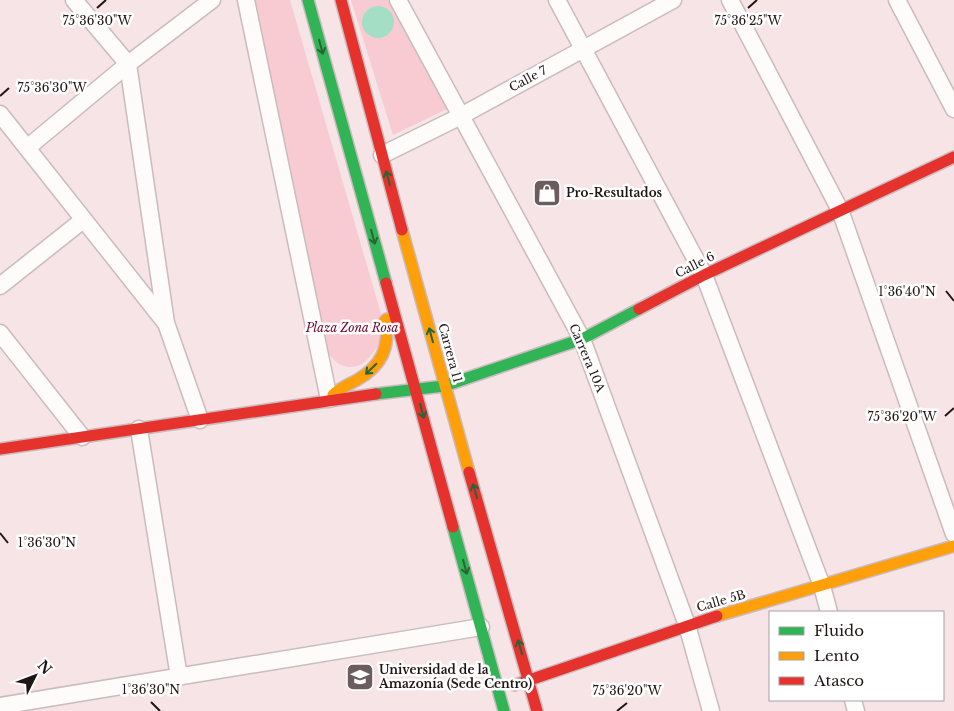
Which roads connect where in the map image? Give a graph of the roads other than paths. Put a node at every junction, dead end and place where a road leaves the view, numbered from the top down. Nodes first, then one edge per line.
1 (74, 0) edge
2 (212, 0) edge
3 (246, 0) edge
4 (308, 0) edge
5 (341, 0) edge
6 (398, 0) edge
7 (557, 0) edge
8 (673, 0) edge
9 (730, 0) edge
10 (897, 0) edge
11 (583, 49) junction
12 (128, 64) junction
13 (954, 109) edge
14 (0, 114) edge
15 (460, 117) junction
16 (27, 148) junction
17 (382, 155) junction
18 (954, 157) edge
19 (840, 210) junction
20 (83, 220) junction
21 (704, 275) junction
22 (0, 286) edge
23 (394, 313) junction
24 (166, 324) junction
25 (0, 333) edge
26 (582, 339) junction
27 (444, 386) junction
28 (416, 389) junction
29 (329, 399) junction
30 (200, 420) junction
31 (139, 429) junction
32 (82, 437) junction
33 (0, 448) edge
34 (954, 534) edge
35 (954, 546) edge
36 (822, 586) junction
37 (829, 611) edge
38 (687, 625) junction
39 (481, 627) junction
40 (179, 677) junction
41 (529, 680) junction
42 (499, 690) junction
43 (0, 706) edge
44 (504, 711) edge
45 (538, 711) edge
46 (710, 711) edge

1 - 12 street
2 - 12 street
3 - 29 street
4 -> 23 main road
5 - 17 main road, Carrera 11
6 - 15 street, Carrera 10A
7 - 11 street
8 - 11 street, Calle 7
9 - 19 street
10 - 13 street
11 - 15 street, Calle 7
11 - 21 street
12 - 16 street
12 - 24 street
14 - 16 street
15 - 17 street, Calle 7
15 - 26 street, Carrera 10A
16 - 20 street
27 -> 17 main road, Carrera 11
18 - 19 main road, Calle 6
19 - 21 main road, Calle 6
19 - 34 street
20 - 22 street
20 - 24 street
21 - 26 main road, Calle 6
21 - 36 street
23 - 28 main road
23 -> 29 main road
24 - 30 street
25 - 32 street
26 - 27 main road, Calle 6
26 - 38 street, Carrera 10A
27 - 28 main road, Calle 6
41 -> 27 main road, Carrera 11
28 - 29 main road, Calle 6
28 -> 39 main road
29 - 30 main road, Calle 6
30 - 31 main road, Calle 6
31 - 32 main road, Calle 6
31 - 40 street
32 - 33 main road, Calle 6
35 - 36 main road, Calle 5B
36 - 37 street
36 - 38 main road, Calle 5B
38 - 41 main road, Calle 5B
38 - 46 street, Carrera 10A
39 - 40 street
39 - 42 main road
40 - 43 street
41 - 42 main road, Calle 5B
41 - 45 main road, Carrera 11
42 - 44 main road

